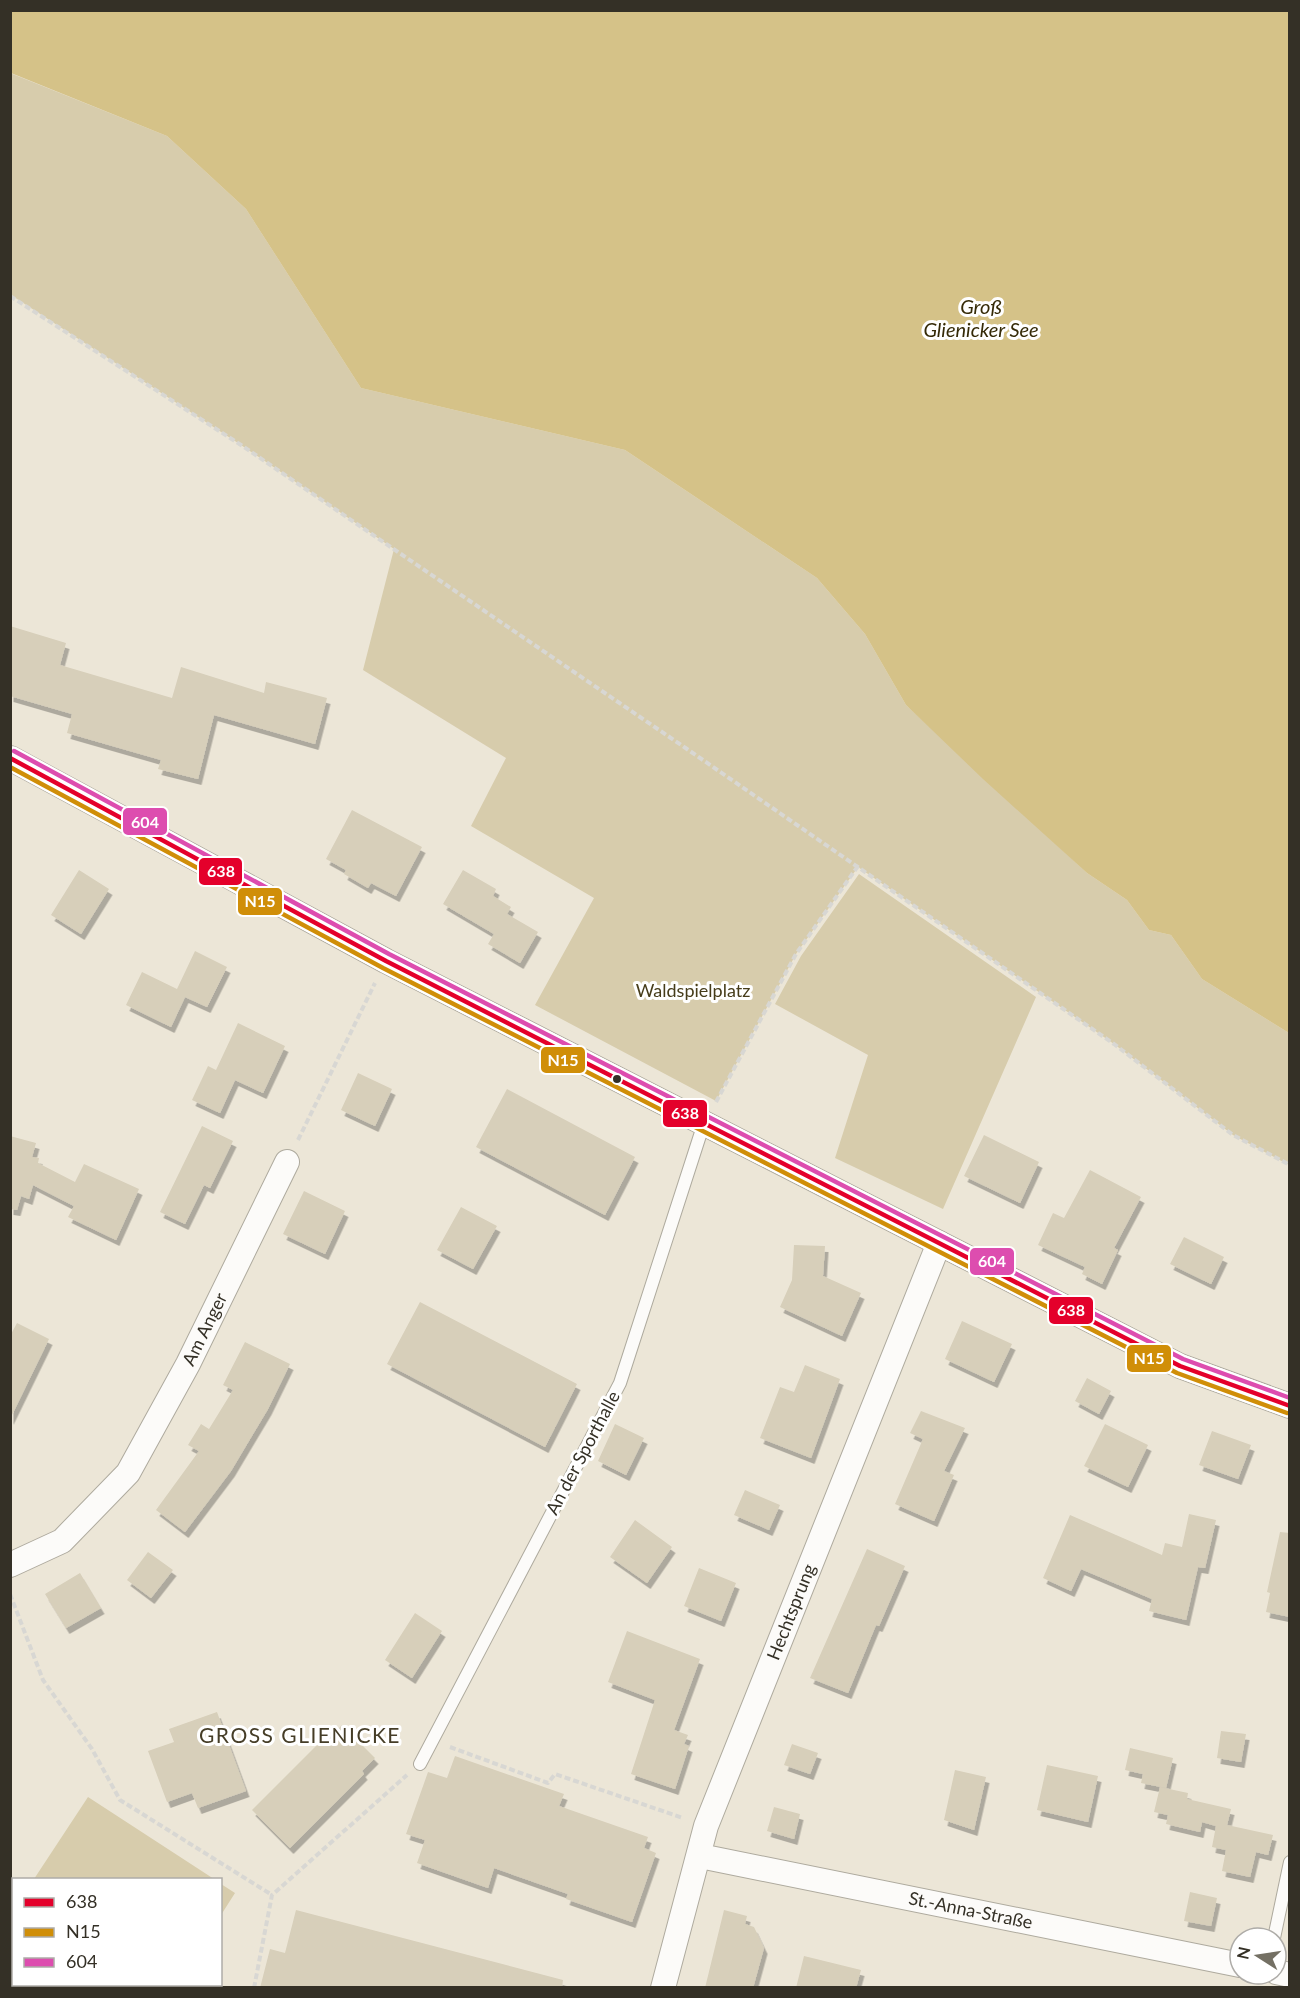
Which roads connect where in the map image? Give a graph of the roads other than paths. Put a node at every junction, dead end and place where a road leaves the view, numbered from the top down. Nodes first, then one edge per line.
1 (10, 758) edge
2 (704, 1124) junction
3 (287, 1162) road end
4 (939, 1243) junction
5 (1290, 1406) edge
6 (10, 1565) edge
7 (420, 1764) road end
8 (700, 1856) junction
9 (1290, 1862) edge
10 (1277, 1926) edge
11 (1228, 1963) edge
12 (663, 1988) edge

1 - 2 street
2 - 4 street
2 - 7 lane, An der Sporthalle
3 - 6 street, Am Anger
4 - 5 street
4 - 8 street, Hechtsprung
8 - 11 street, St.-Anna-Straße
8 - 12 street, Hechtsprung
9 - 10 lane

